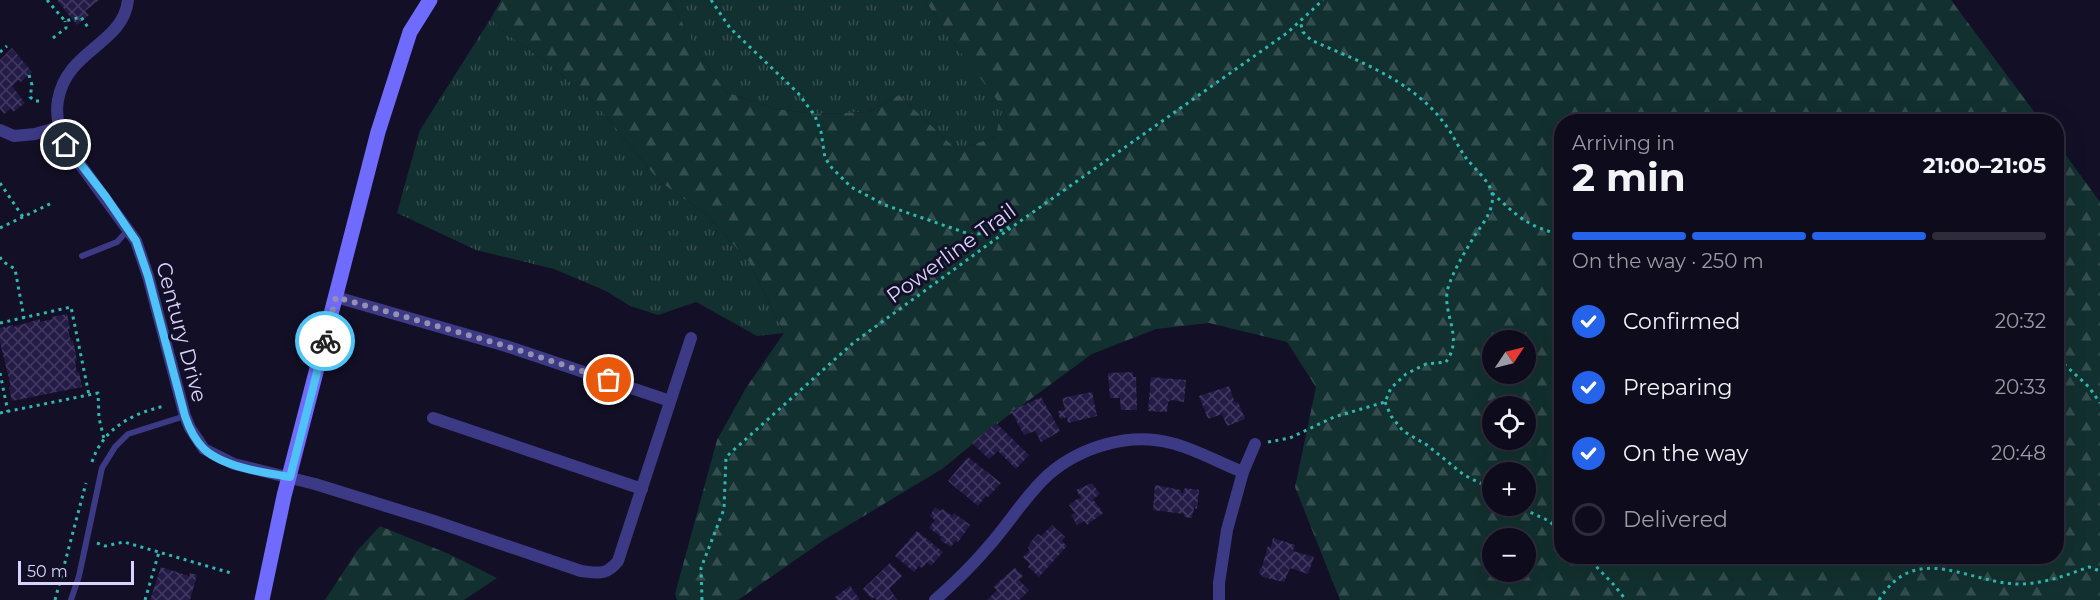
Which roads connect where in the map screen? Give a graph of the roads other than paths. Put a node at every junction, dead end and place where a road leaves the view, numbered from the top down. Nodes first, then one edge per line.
1 (128, 0) edge
2 (430, 0) edge
3 (59, 127) junction
4 (0, 130) edge
5 (128, 229) junction
6 (82, 256) dead end
7 (336, 297) junction
8 (691, 338) dead end
9 (670, 401) junction
10 (185, 416) junction
11 (433, 418) dead end
12 (1255, 444) road end
13 (1243, 472) junction
14 (290, 477) junction
15 (642, 489) junction
16 (71, 600) edge
17 (262, 600) edge
18 (935, 600) edge
19 (1219, 600) edge

1 - 3 street, Century Drive
2 - 7 street
3 - 4 street
3 - 5 street, Century Drive
5 - 6 lane
5 - 10 street, Century Drive
7 - 9 street
7 - 14 street
8 - 9 street
9 - 15 street
10 - 14 street, Century Drive
10 - 16 lane
11 - 15 street
12 - 13 street
13 - 18 street
13 - 19 street
14 - 15 street, Century Drive
14 - 17 street

